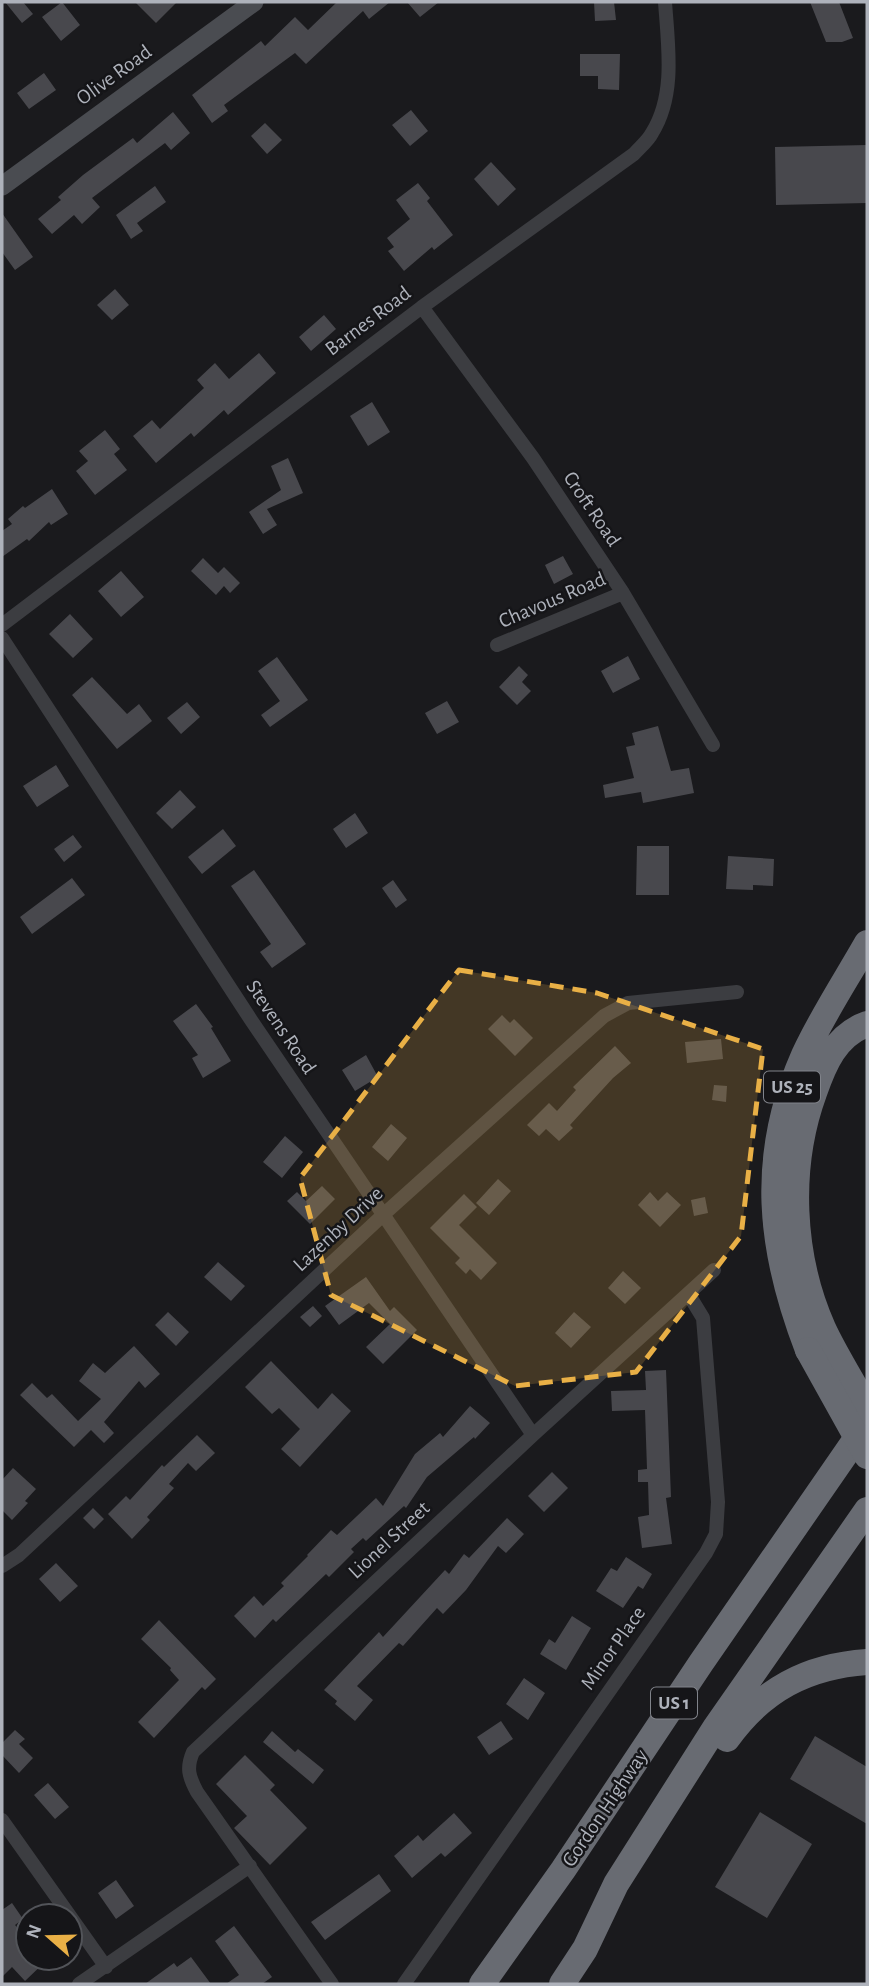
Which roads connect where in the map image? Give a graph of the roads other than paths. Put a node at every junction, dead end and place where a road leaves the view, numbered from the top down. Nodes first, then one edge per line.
1 (254, 2) edge
2 (664, 2) edge
3 (2, 186) edge
4 (422, 307) junction
5 (623, 593) junction
6 (2, 625) edge
7 (2, 638) edge
8 (497, 645) dead end
9 (713, 745) dead end
10 (867, 943) edge
11 (737, 992) dead end
12 (867, 1024) edge
13 (383, 1215) junction
14 (714, 1270) dead end
15 (689, 1295) junction
16 (867, 1408) edge
17 (867, 1423) edge
18 (533, 1435) junction
19 (867, 1456) edge
20 (867, 1510) edge
21 (2, 1566) edge
22 (867, 1662) edge
23 (2, 1820) edge
24 (250, 1866) junction
25 (585, 1949) junction
26 (106, 1966) junction
27 (79, 1984) edge
28 (332, 1984) edge
29 (404, 1984) edge
30 (482, 1984) edge
31 (562, 1984) edge

1 - 3 street, Olive Road
2 - 4 street, Barnes Road
4 - 5 street, Croft Road
4 - 6 street, Barnes Road
5 - 8 street, Chavous Road
5 - 9 street, Croft Road
7 - 13 street, Stevens Road
10 - 19 highway, US 25, bridge
11 - 13 street, Lazenby Drive
12 - 16 highway
13 - 18 street, Stevens Road
13 - 21 street, Lazenby Drive
14 - 15 street, Lionel Street
15 - 18 street, Lionel Street
15 - 29 street, Minor Place
17 - 30 highway, Gordon Highway / US 1
18 - 24 street, Lionel Street
20 - 25 highway, US 1
22 - 25 highway
23 - 26 street
24 - 26 street
24 - 28 street, Lionel Street
25 - 31 highway, US 1
26 - 27 street

